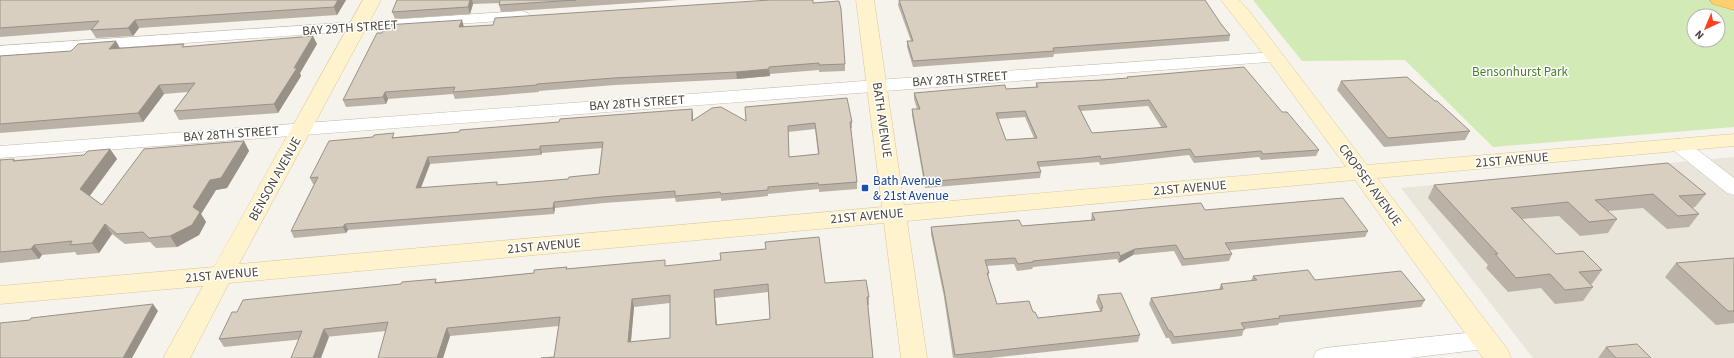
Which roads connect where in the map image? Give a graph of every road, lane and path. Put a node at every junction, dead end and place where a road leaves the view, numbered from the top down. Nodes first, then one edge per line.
1 (372, 0) edge
2 (865, 0) edge
3 (1719, 0) edge
4 (1235, 4) edge
5 (1734, 5) edge
6 (534, 16) edge
7 (358, 27) junction
8 (0, 51) edge
9 (1275, 56) junction
10 (877, 85) junction
11 (303, 128) junction
12 (1734, 140) edge
13 (1679, 145) junction
14 (0, 152) edge
15 (1361, 173) junction
16 (1734, 188) edge
17 (895, 214) junction
18 (220, 276) junction
19 (0, 295) edge
20 (1491, 349) edge
21 (176, 358) edge
22 (914, 358) edge
23 (1325, 358) edge

1 - 7 street, BENSON AVENUE
2 - 10 street, BATH AVENUE
3 - 5 highway
4 - 9 street, CROPSEY AVENUE
6 - 7 street, BAY 29TH STREET
7 - 8 street, BAY 29TH STREET
7 - 11 street, BENSON AVENUE
9 - 10 street, BAY 28TH STREET
9 - 15 street, CROPSEY AVENUE
10 - 11 street, BAY 28TH STREET
10 - 17 street, BATH AVENUE
11 - 14 street, BAY 28TH STREET
11 - 18 street, BENSON AVENUE
12 - 13 street, 21ST AVENUE
13 - 15 street, 21ST AVENUE
13 - 16 street
15 - 17 street, 21ST AVENUE
15 - 20 street, CROPSEY AVENUE
17 - 18 street, 21ST AVENUE
17 - 22 street, BATH AVENUE
18 - 19 street, 21ST AVENUE
18 - 21 street, BENSON AVENUE
20 - 23 street

